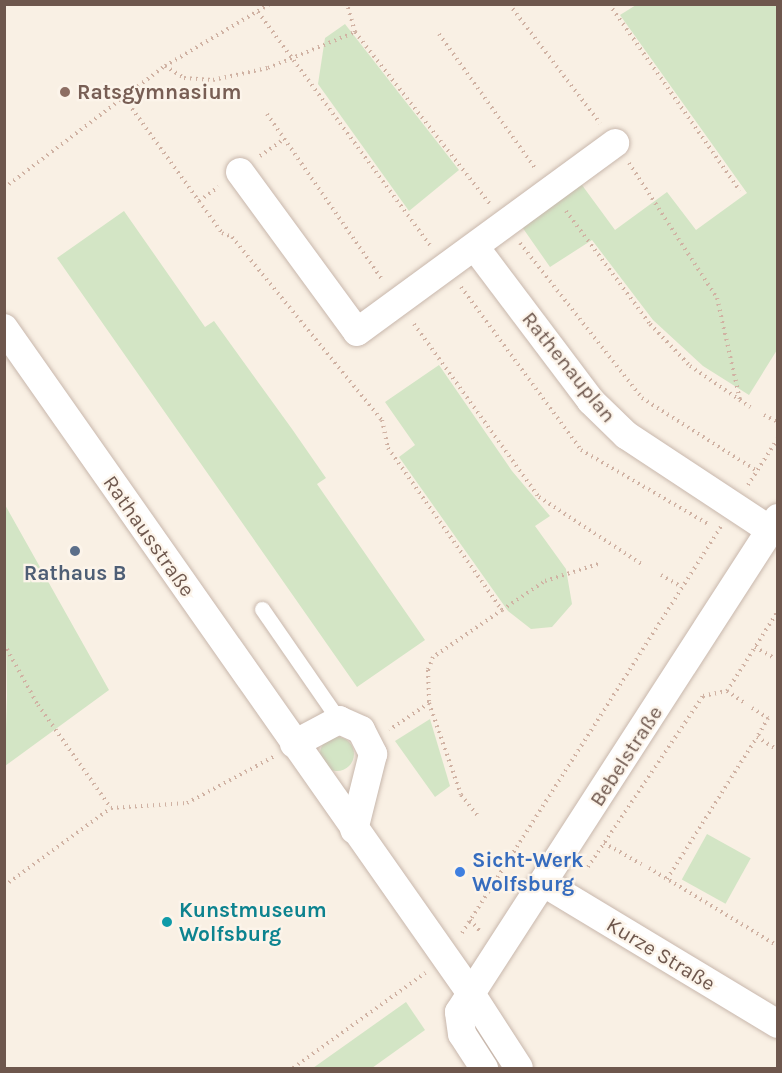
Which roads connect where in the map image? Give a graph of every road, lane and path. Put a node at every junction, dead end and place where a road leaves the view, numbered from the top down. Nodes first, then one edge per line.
1 (270, 4) edge
2 (347, 4) edge
3 (509, 4) edge
4 (609, 4) edge
5 (355, 32) junction
6 (439, 34) dead end
7 (165, 66) junction
8 (126, 99) junction
9 (267, 114) dead end
10 (615, 143) junction
11 (240, 172) dead end
12 (4, 188) edge
13 (551, 191) junction
14 (740, 191) dead end
15 (506, 224) junction
16 (476, 247) junction
17 (399, 303) junction
18 (4, 328) edge
19 (740, 401) junction
20 (750, 407) dead end
21 (764, 415) dead end
22 (777, 422) edge
23 (777, 438) edge
24 (757, 471) junction
25 (735, 506) junction
26 (774, 524) edge
27 (598, 564) dead end
28 (643, 565) dead end
29 (661, 575) dead end
30 (682, 587) junction
31 (262, 609) dead end
32 (502, 610) junction
33 (777, 611) edge
34 (4, 644) edge
35 (755, 647) junction
36 (774, 658) dead end
37 (727, 691) junction
38 (429, 703) junction
39 (745, 703) dead end
40 (752, 708) dead end
41 (339, 720) junction
42 (758, 737) junction
43 (368, 743) junction
44 (294, 744) junction
45 (777, 750) edge
46 (111, 808) junction
47 (477, 815) dead end
48 (354, 830) junction
49 (604, 843) junction
50 (641, 864) dead end
51 (649, 868) dead end
52 (666, 879) junction
53 (4, 885) edge
54 (556, 890) junction
55 (470, 920) junction
56 (777, 946) edge
57 (497, 952) junction
58 (445, 958) junction
59 (470, 992) junction
60 (777, 1024) edge
61 (293, 1068) edge
62 (484, 1068) edge
63 (519, 1068) edge

1 - 7 path
2 - 5 path
3 - 10 path
4 - 14 path
5 - 7 path
5 - 15 path
6 - 13 path
7 - 8 path
8 - 12 path
8 - 32 path
9 - 17 path
10 - 13 street
10 - 19 path
11 - 17 street
13 - 15 street
13 - 19 path
15 - 16 street
15 - 24 path
16 - 17 street
16 - 25 street, Rathenauplan
17 - 28 path
18 - 44 street, Rathausstraße
19 - 20 path
21 - 22 path
23 - 24 path
24 - 25 path
25 - 26 street, Rathenauplan
25 - 30 path
26 - 54 street, Bebelstraße
27 - 32 path
29 - 30 path
30 - 55 path
31 - 41 lane
32 - 38 path
33 - 35 path
34 - 46 path
35 - 36 path
35 - 37 path
37 - 39 path
37 - 49 path
38 - 43 path
38 - 47 path
40 - 42 path
41 - 43 street
41 - 44 street
42 - 45 path
42 - 52 path
43 - 48 street
44 - 46 path
44 - 48 street, Rathausstraße
46 - 53 path
48 - 58 street, Rathausstraße
49 - 50 path
49 - 54 path
51 - 52 path
52 - 56 path
54 - 57 street, Bebelstraße
54 - 60 street, Kurze Straße
55 - 57 path
55 - 58 path
57 - 59 street, Bebelstraße
58 - 59 street, Rathausstraße
58 - 61 path
59 - 62 street
59 - 63 street, Rathausstraße

